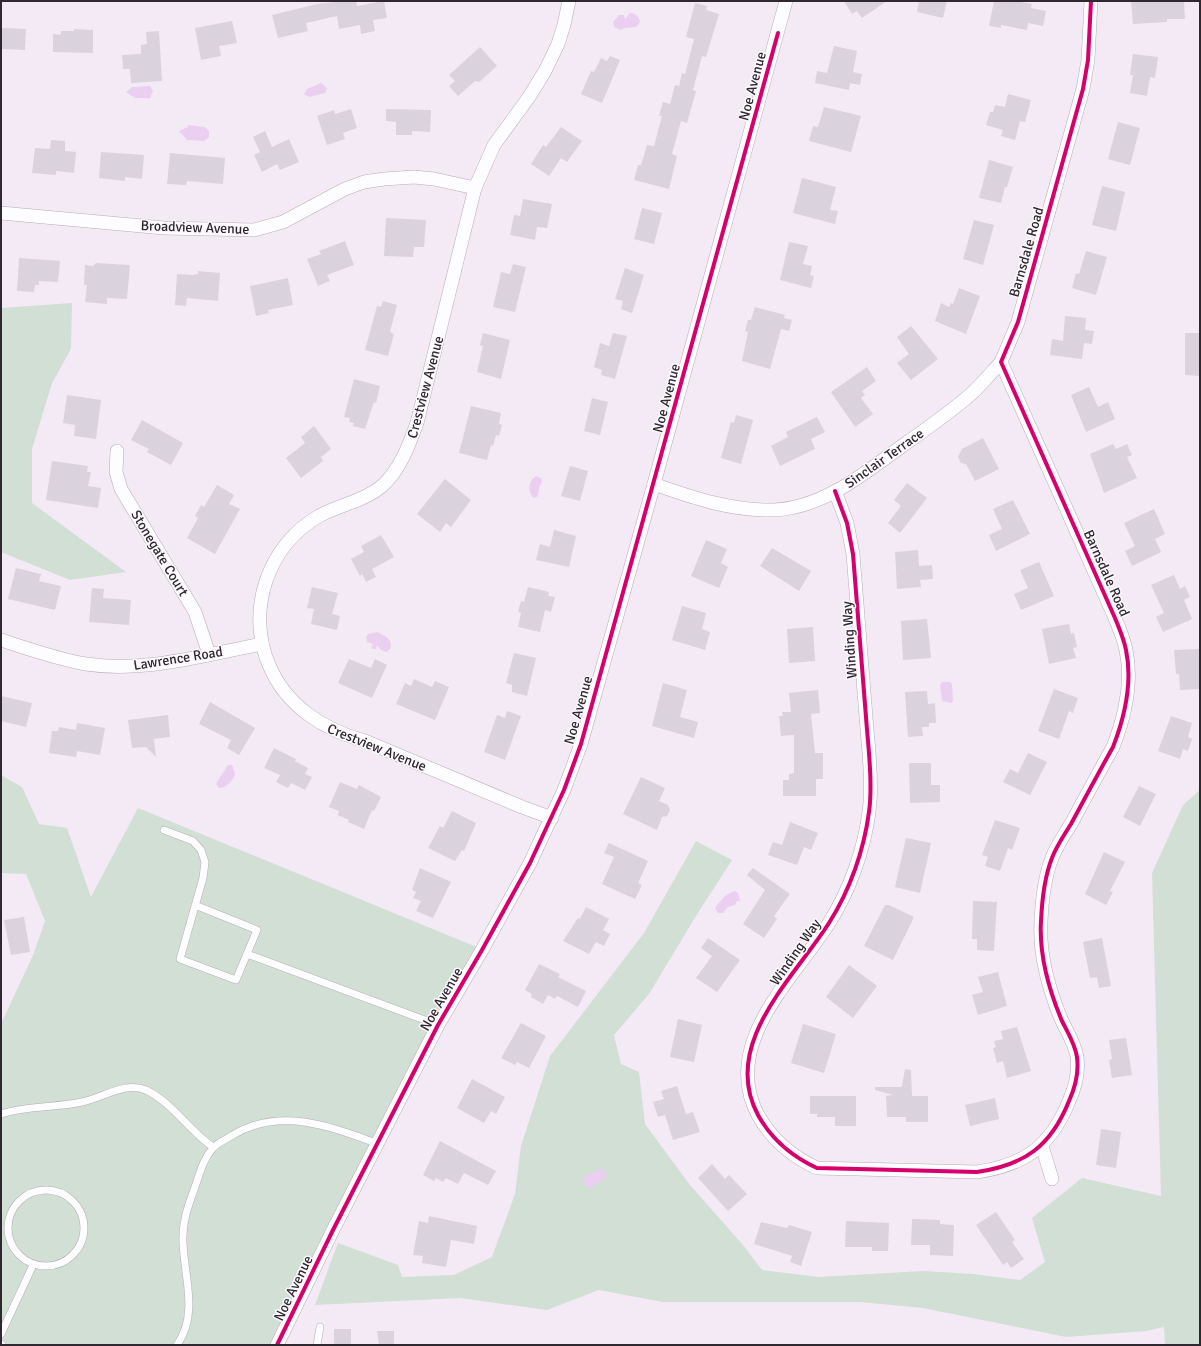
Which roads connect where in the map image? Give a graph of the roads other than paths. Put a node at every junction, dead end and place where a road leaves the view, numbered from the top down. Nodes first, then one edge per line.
1 (569, 1) edge
2 (786, 1) edge
3 (1091, 1) edge
4 (475, 188) junction
5 (1, 212) edge
6 (1001, 362) junction
7 (117, 451) dead end
8 (654, 484) junction
9 (835, 492) junction
10 (1, 640) edge
11 (262, 644) junction
12 (209, 654) junction
13 (552, 818) junction
14 (164, 830) dead end
15 (195, 905) junction
16 (247, 954) junction
17 (438, 1025) junction
18 (1, 1114) edge
19 (378, 1144) junction
20 (1042, 1146) junction
21 (213, 1147) junction
22 (1052, 1179) dead end
23 (33, 1264) junction
24 (320, 1327) dead end
25 (1, 1334) edge
26 (177, 1345) edge
27 (277, 1345) edge
28 (317, 1345) edge

1 - 4 street, Crestview Avenue
2 - 8 street, Noe Avenue
3 - 6 street, Barnsdale Road
4 - 5 street, Broadview Avenue
4 - 11 street, Crestview Avenue
6 - 9 street, Sinclair Terrace
6 - 20 street, Barnsdale Road
7 - 12 street, Stonegate Court
8 - 9 street, Sinclair Terrace
8 - 13 street, Noe Avenue
9 - 20 street, Winding Way
10 - 12 street, Lawrence Road
11 - 12 street, Lawrence Road
11 - 13 street, Crestview Avenue
13 - 17 street, Noe Avenue
14 - 15 lane
15 - 16 lane
15 - 16 lane
16 - 17 lane
17 - 19 street, Noe Avenue
18 - 21 lane
19 - 21 lane
19 - 27 street, Noe Avenue
20 - 22 street
21 - 26 lane
23 - 23 lane
23 - 25 lane
24 - 28 lane

